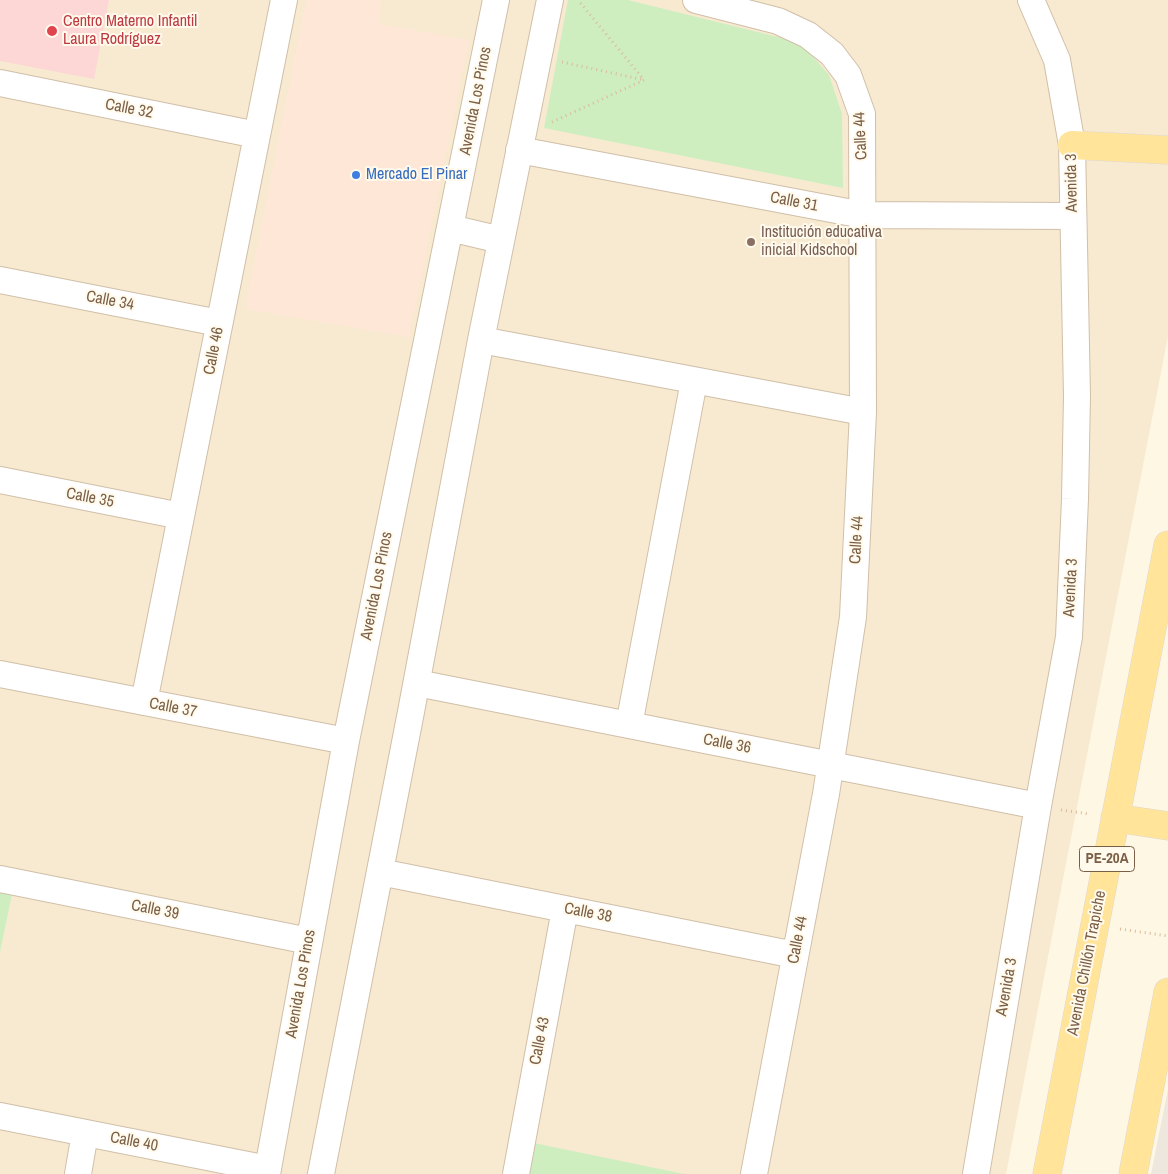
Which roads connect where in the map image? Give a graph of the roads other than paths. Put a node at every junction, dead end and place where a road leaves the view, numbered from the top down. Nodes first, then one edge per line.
1 (284, 0) edge
2 (496, 0) edge
3 (550, 0) edge
4 (696, 0) edge
5 (1031, 0) edge
6 (0, 83) edge
7 (257, 135) junction
8 (1072, 145) junction
9 (519, 150) junction
10 (1168, 150) edge
11 (863, 215) junction
12 (1073, 216) junction
13 (450, 228) junction
14 (501, 240) junction
15 (0, 280) edge
16 (220, 323) junction
17 (481, 340) junction
18 (694, 380) junction
19 (863, 412) junction
20 (0, 480) edge
21 (181, 516) junction
22 (1168, 545) edge
23 (0, 674) edge
24 (417, 683) junction
25 (144, 702) junction
26 (629, 725) junction
27 (346, 741) junction
28 (831, 765) junction
29 (1038, 806) junction
30 (1115, 818) junction
31 (1168, 826) edge
32 (380, 872) junction
33 (0, 879) edge
34 (565, 909) junction
35 (309, 941) junction
36 (795, 955) junction
37 (1168, 992) edge
38 (0, 1116) edge
39 (86, 1133) junction
40 (267, 1171) edge
41 (78, 1174) edge
42 (321, 1174) edge
43 (516, 1174) edge
44 (754, 1174) edge
45 (976, 1174) edge
46 (1047, 1174) edge
47 (1133, 1174) edge

1 - 7 street, Calle 46
2 - 13 street, Avenida Los Pinos
3 - 9 street
4 - 11 street, Calle 44
5 - 8 street, Avenida 3
6 - 7 street, Calle 32
7 - 16 street, Calle 46
8 - 10 main road
8 - 12 street, Avenida 3
9 - 11 street, Calle 31
9 - 14 street
11 - 12 street, Calle 31
11 - 19 street, Calle 44
12 - 29 street, Avenida 3
13 - 14 street
13 - 27 street, Avenida Los Pinos
14 - 17 street
15 - 16 street, Calle 34
16 - 21 street, Calle 46
17 - 18 street
17 - 24 street
18 - 19 street
18 - 26 street
19 - 28 street, Calle 44
20 - 21 street, Calle 35
21 - 25 street, Calle 46
22 - 30 main road, Avenida Chillón Trapiche / PE-20A
23 - 25 street, Calle 37
24 - 26 street, Calle 36
24 - 32 street
25 - 27 street, Calle 37
26 - 28 street, Calle 36
27 - 35 street, Avenida Los Pinos
28 - 29 street, Calle 36
28 - 36 street, Calle 44
29 - 45 street, Avenida 3
30 - 31 main road
30 - 46 main road, Avenida Chillón Trapiche / PE-20A
32 - 34 street, Calle 38
32 - 42 street
33 - 35 street, Calle 39
34 - 36 street, Calle 38
34 - 43 street, Calle 43
35 - 40 street, Avenida Los Pinos
36 - 44 street, Calle 44
37 - 47 main road
38 - 39 street, Calle 40
39 - 40 street, Calle 40
39 - 41 street

